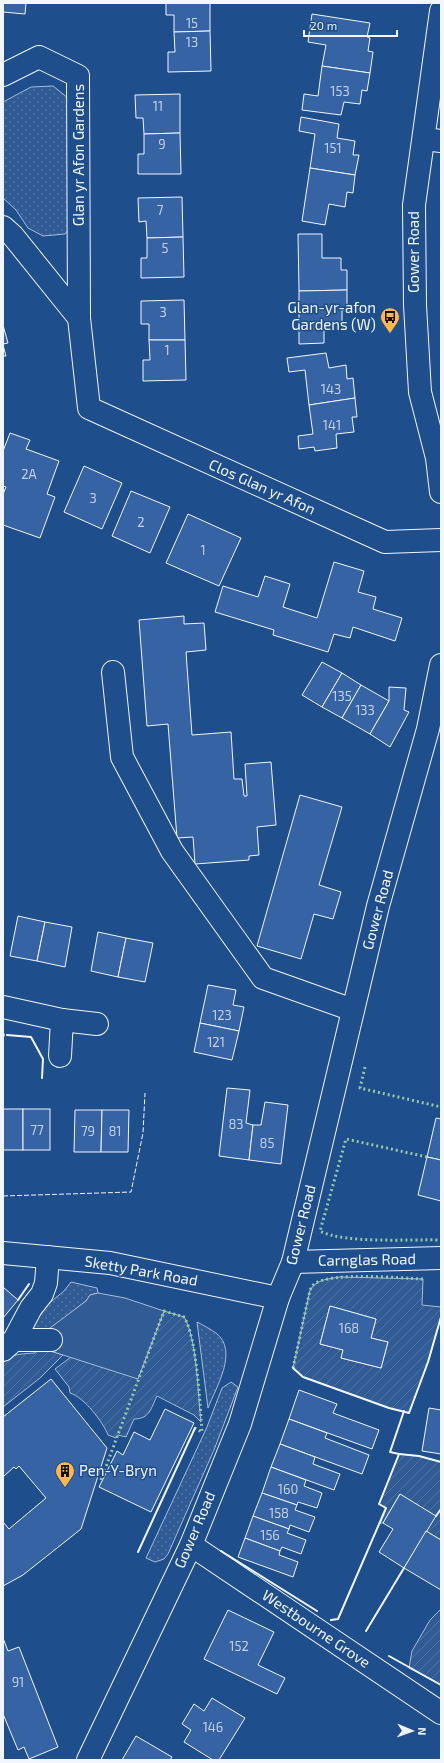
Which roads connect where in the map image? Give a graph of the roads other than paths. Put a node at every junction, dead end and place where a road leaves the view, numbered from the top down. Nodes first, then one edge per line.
1 (441, 11) edge
2 (3, 75) edge
3 (432, 140) edge
4 (3, 227) edge
5 (80, 318) junction
6 (89, 408) joint
7 (441, 492) edge
8 (441, 540) edge
9 (441, 665) edge
10 (113, 672) dead end
11 (3, 1008) edge
12 (353, 1010) junction
13 (62, 1020) junction
14 (97, 1024) dead end
15 (60, 1056) dead end
16 (3, 1253) edge
17 (48, 1257) junction
18 (441, 1258) edge
19 (293, 1262) junction
20 (278, 1298) junction
21 (50, 1340) dead end
22 (8, 1345) edge
23 (190, 1545) junction
24 (441, 1713) edge
25 (88, 1760) edge

1 - 3 street, Gower Road
2 - 5 street, Glan yr Afon Gardens
3 - 7 street, Gower Road
4 - 5 street
5 - 6 street, Glan yr Afon Gardens
6 - 8 street, Clos Glan yr Afon
9 - 12 street, Gower Road
10 - 12 street
11 - 13 street
12 - 19 street, Gower Road
13 - 14 street
13 - 15 street
16 - 17 street, Sketty Park Road
17 - 20 street, Sketty Park Road
17 - 22 street
18 - 19 street, Carnglas Road
19 - 20 street, Gower Road
20 - 23 street, Gower Road
21 - 22 street
23 - 24 street, Westbourne Grove
23 - 25 street, Gower Road

